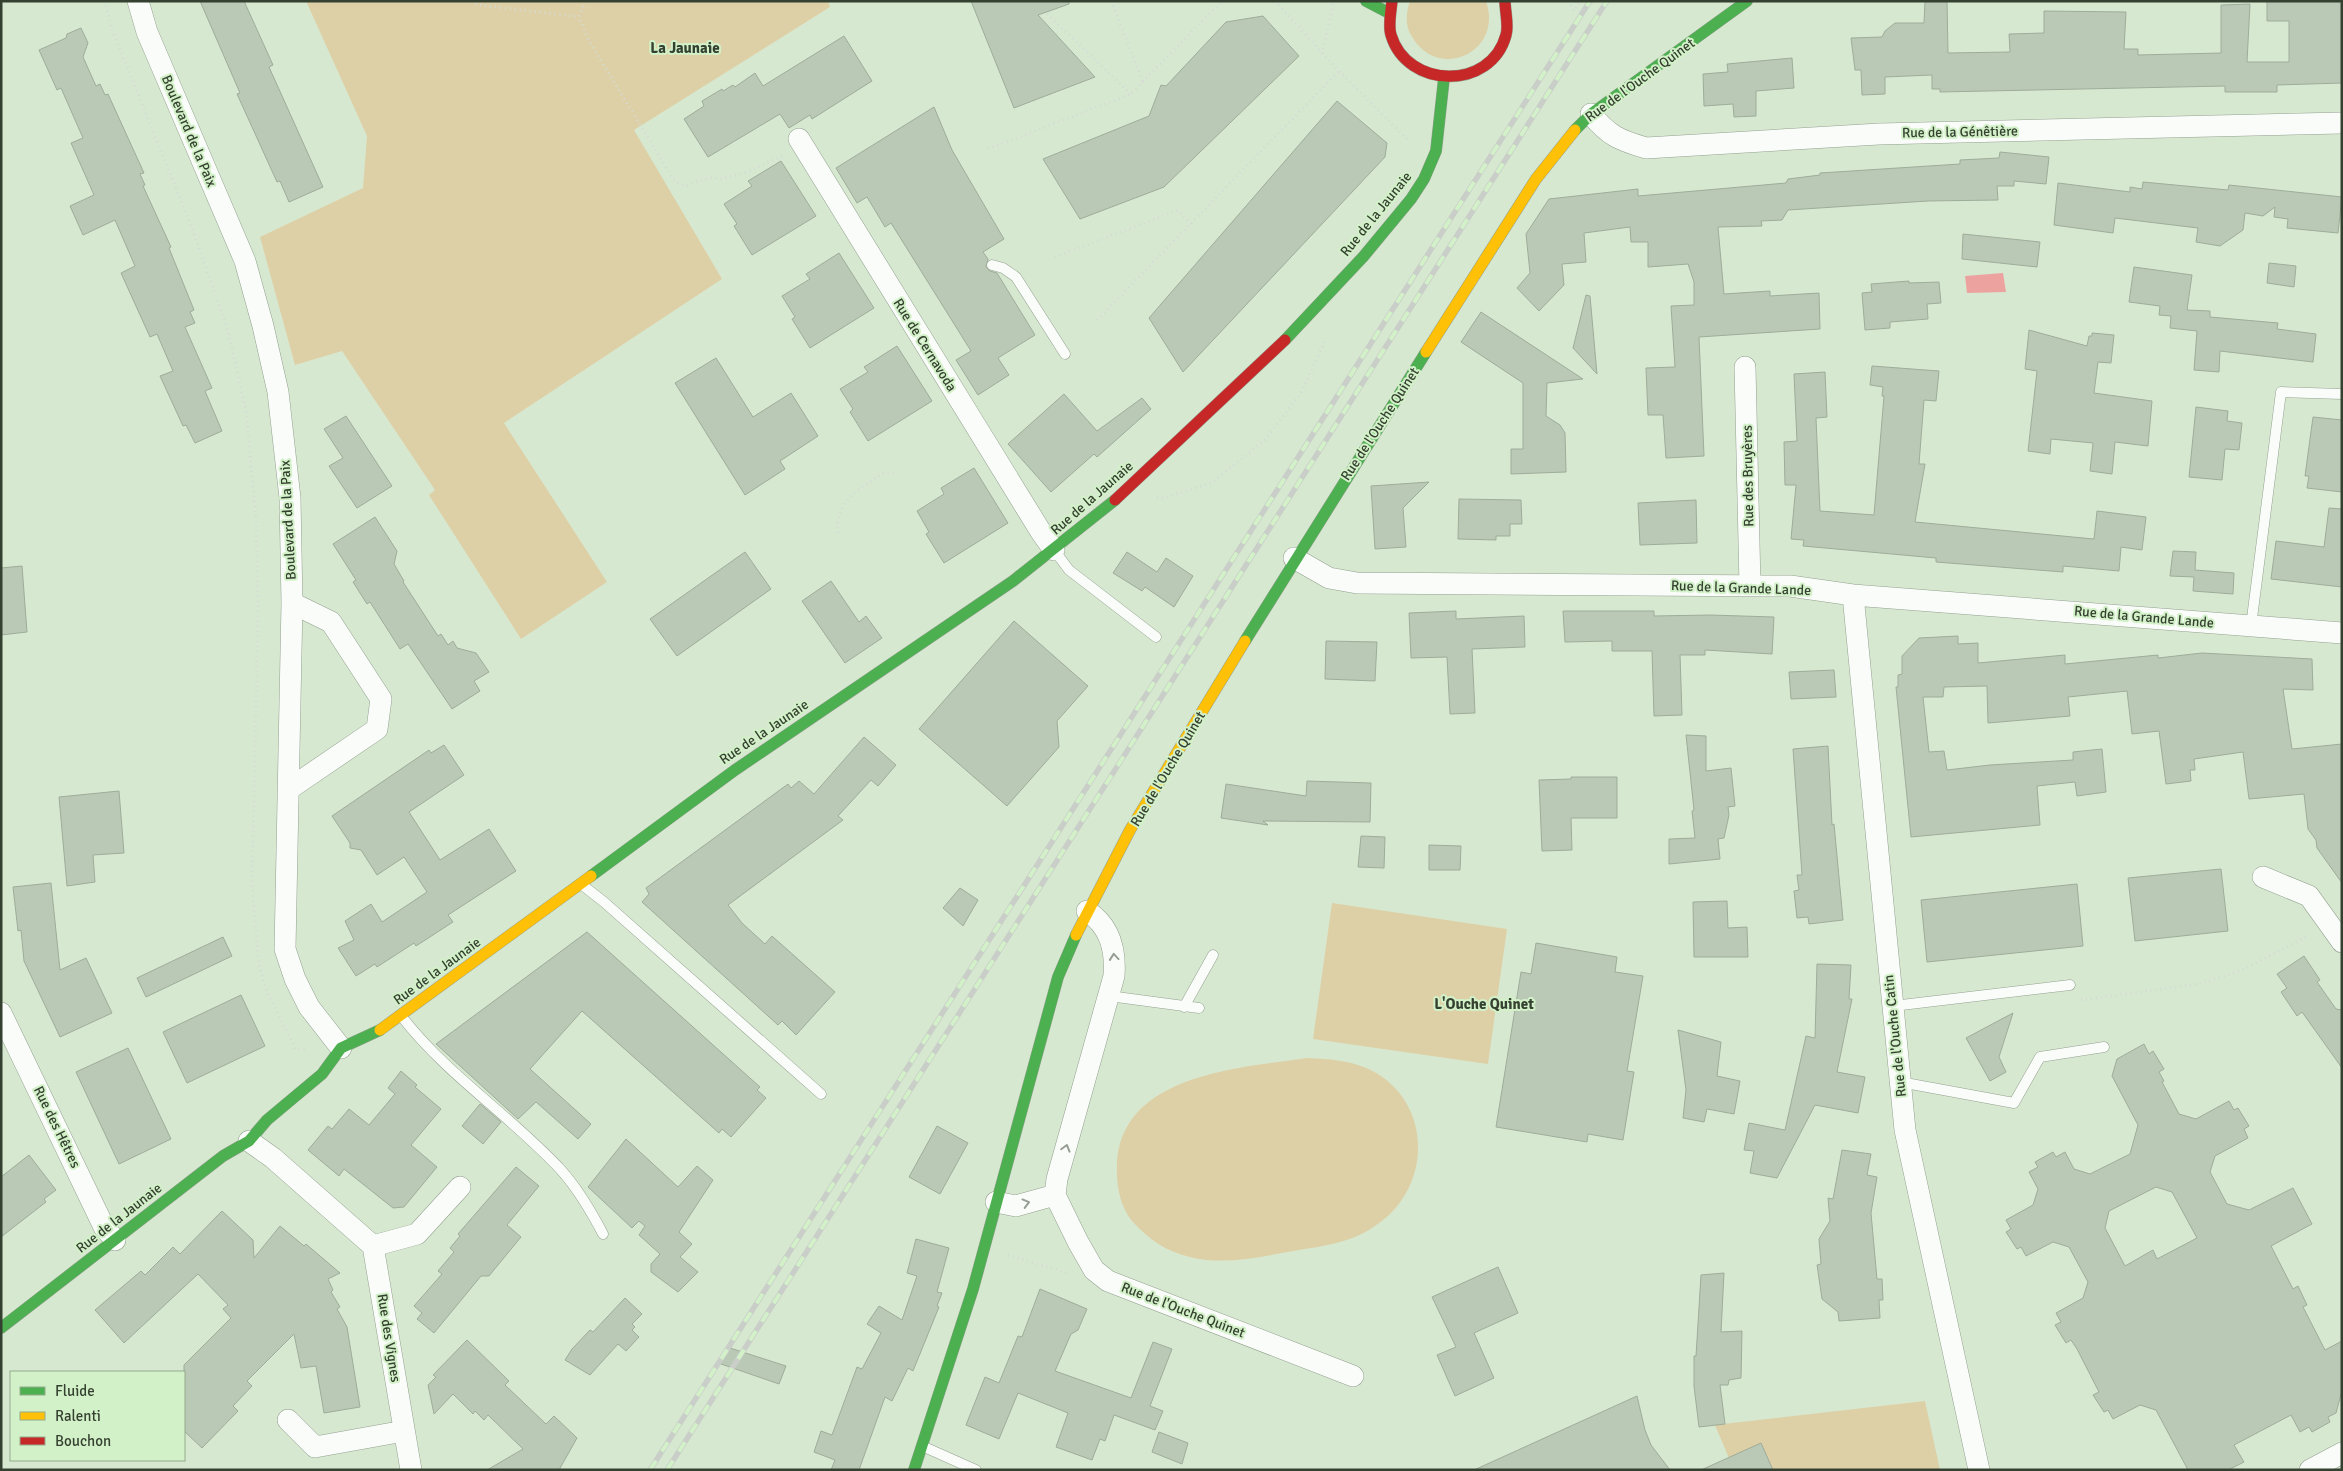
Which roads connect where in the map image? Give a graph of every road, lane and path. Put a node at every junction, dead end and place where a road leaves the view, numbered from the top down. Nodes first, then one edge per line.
1 (104, 1) edge
2 (138, 1) edge
3 (470, 1) edge
4 (583, 1) edge
5 (1111, 1) edge
6 (1222, 1) edge
7 (1274, 1) edge
8 (1334, 1) edge
9 (1366, 1) edge
10 (1505, 1) edge
11 (1568, 1) edge
12 (1579, 1) edge
13 (1747, 1) edge
14 (1390, 7) edge
15 (1047, 14) dead end
16 (579, 17) junction
17 (1322, 54) junction
18 (1339, 71) junction
19 (1444, 78) junction
20 (1143, 82) junction
21 (1131, 94) junction
22 (1591, 114) junction
23 (2342, 123) edge
24 (801, 142) joint
25 (988, 148) dead end
26 (1436, 150) junction
27 (1192, 224) junction
28 (1055, 257) dead end
29 (992, 265) dead end
30 (1096, 320) dead end
31 (1327, 336) dead end
32 (1065, 354) dead end
33 (1745, 367) dead end
34 (2342, 394) edge
35 (895, 474) dead end
36 (1155, 498) dead end
37 (838, 533) dead end
38 (1054, 550) junction
39 (1294, 558) junction
40 (1750, 586) junction
41 (1853, 595) junction
42 (292, 603) junction
43 (2252, 626) junction
44 (2342, 633) edge
45 (1156, 637) dead end
46 (288, 789) junction
47 (2263, 877) dead end
48 (580, 884) junction
49 (1087, 911) junction
50 (2329, 924) junction
51 (2342, 942) edge
52 (1213, 955) dead end
53 (2070, 985) joint
54 (1109, 996) junction
55 (1892, 1006) junction
56 (1184, 1007) junction
57 (1198, 1008) dead end
58 (1, 1012) edge
59 (402, 1016) junction
60 (2104, 1047) dead end
61 (341, 1048) junction
62 (1900, 1082) junction
63 (821, 1094) dead end
64 (249, 1141) junction
65 (460, 1188) dead end
66 (1055, 1195) junction
67 (996, 1202) junction
68 (603, 1234) dead end
69 (115, 1240) junction
70 (373, 1246) junction
71 (984, 1248) junction
72 (1094, 1270) junction
73 (1, 1328) edge
74 (1353, 1376) dead end
75 (288, 1420) dead end
76 (404, 1430) junction
77 (922, 1446) junction
78 (2342, 1453) edge
79 (411, 1470) edge
80 (914, 1470) edge
81 (976, 1470) edge
82 (1979, 1470) edge
83 (2310, 1470) edge

1 - 61 path
2 - 42 street, Boulevard de la Paix
3 - 16 path
4 - 16 path
5 - 20 path
6 - 20 path
7 - 17 path
8 - 17 path
9 - 14 street
10 - 19 street
11 - 12 path
13 - 22 street, Rue de l'Ouche Quinet
14 - 19 street
15 - 21 path
16 - 24 path
17 - 18 path
18 - 26 path
18 - 27 path
19 - 26 street, Rue de la Jaunaie
20 - 21 path
21 - 25 path
22 - 23 street, Rue de la Génêtière
22 - 39 street, Rue de l'Ouche Quinet
24 - 38 street, Rue de Cernavoda
26 - 38 street, Rue de la Jaunaie
27 - 28 path
27 - 30 path
29 - 32 lane
31 - 36 path
33 - 40 street, Rue des Bruyères
34 - 43 lane
35 - 37 path
38 - 45 lane
38 - 48 street, Rue de la Jaunaie
39 - 40 street, Rue de la Grande Lande
39 - 49 street, Rue de l'Ouche Quinet
40 - 41 street, Rue de la Grande Lande
41 - 43 street, Rue de la Grande Lande
41 - 55 street, Rue de l'Ouche Catin
42 - 46 street, Boulevard de la Paix
42 - 46 street
43 - 44 street, Rue de la Grande Lande
46 - 61 street, Boulevard de la Paix
47 - 50 street
48 - 59 street, Rue de la Jaunaie
48 - 63 lane
54 -> 49 street
49 - 67 street, Rue de l'Ouche Quinet
50 - 51 street
50 - 53 path
52 - 56 lane
53 - 55 lane
54 - 56 lane
66 -> 54 street
55 - 62 street, Rue de l'Ouche Catin
56 - 57 lane
58 - 69 street, Rue des Hêtres
59 - 61 street, Rue de la Jaunaie
59 - 68 lane
60 - 62 lane
61 - 64 street, Rue de la Jaunaie
62 - 82 street, Rue de l'Ouche Catin
64 - 69 street, Rue de la Jaunaie
64 - 70 street
65 - 70 street
67 -> 66 street
66 - 72 street, Rue de l'Ouche Quinet
67 - 71 street, Rue de l'Ouche Quinet
69 - 73 street, Rue de la Jaunaie
70 - 76 street, Rue des Vignes
71 - 72 path
71 - 77 street, Rue de l'Ouche Quinet
72 - 74 street, Rue de l'Ouche Quinet
75 - 76 street
76 - 79 street, Rue des Vignes
77 - 80 street, Rue de l'Ouche Quinet
77 - 81 lane
78 - 83 street

